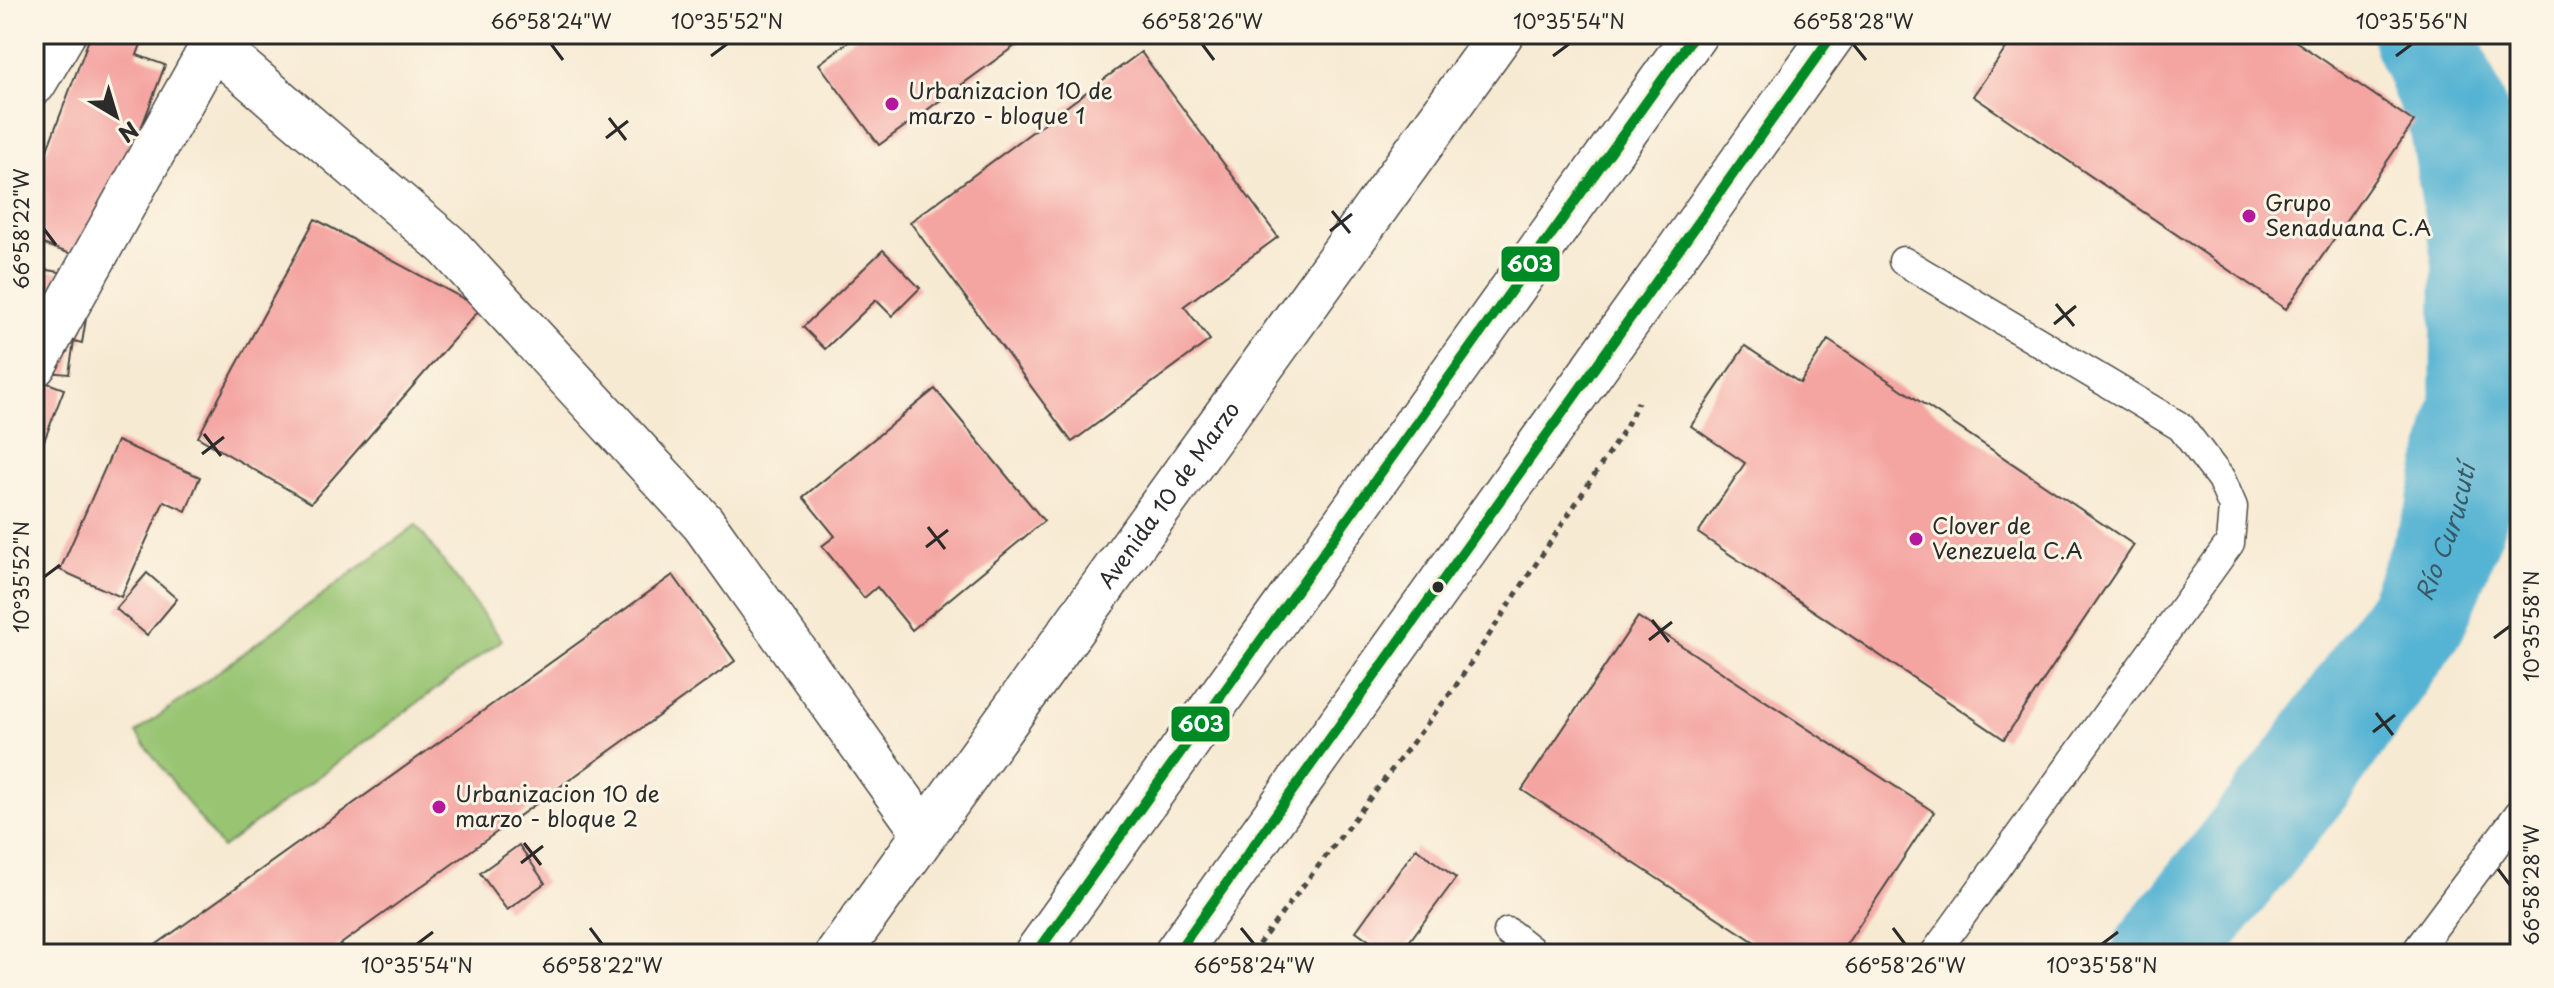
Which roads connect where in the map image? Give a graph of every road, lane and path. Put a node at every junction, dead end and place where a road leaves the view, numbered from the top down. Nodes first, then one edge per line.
1 (63, 34) edge
2 (1501, 34) edge
3 (1695, 34) edge
4 (1833, 34) edge
5 (217, 40) edge
6 (34, 83) edge
7 (1903, 261) dead end
8 (34, 365) edge
9 (2520, 812) edge
10 (924, 832) junction
11 (1508, 932) dead end
12 (838, 954) edge
13 (1036, 954) edge
14 (1176, 954) edge
15 (1536, 954) edge
16 (1934, 954) edge
17 (2414, 954) edge

1 - 6 street
2 - 10 street, Avenida 10 de Marzo
3 - 13 street
4 - 14 street
5 - 8 street
5 - 10 street
7 - 16 lane
9 - 17 lane
10 - 12 street, Avenida 10 de Marzo
11 - 15 lane

